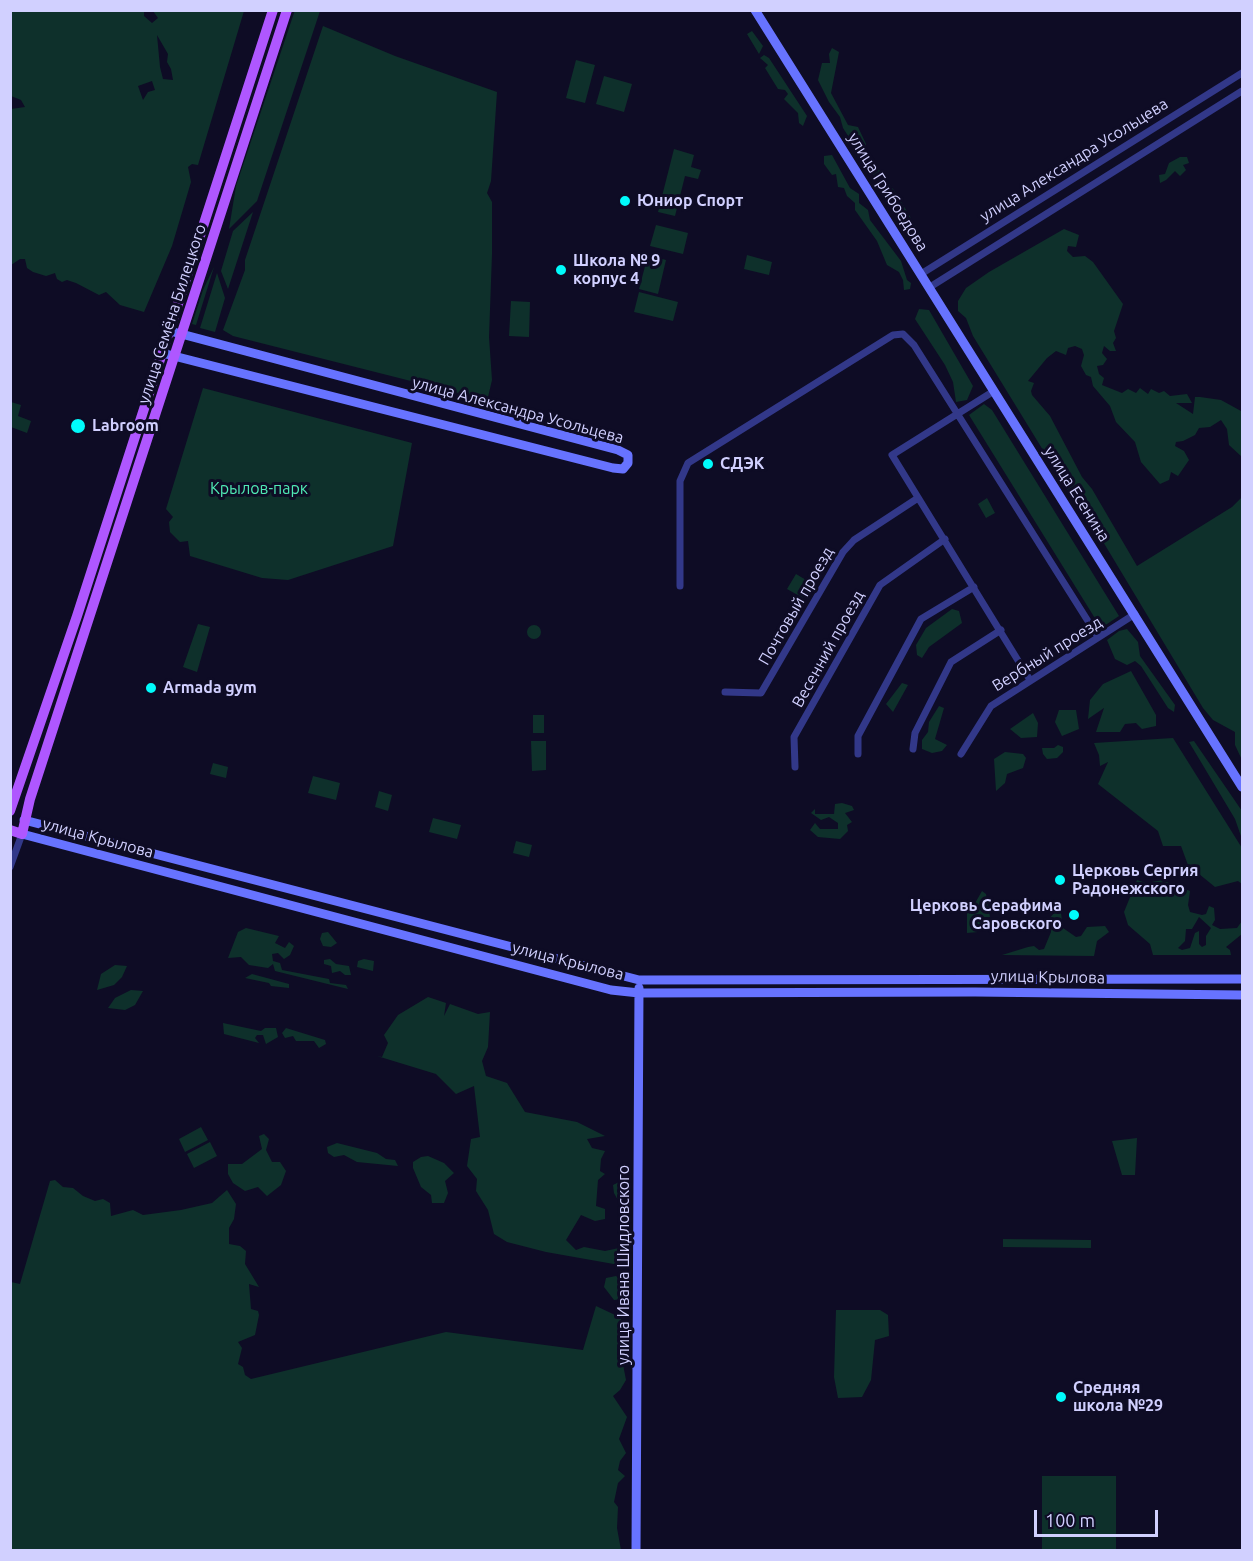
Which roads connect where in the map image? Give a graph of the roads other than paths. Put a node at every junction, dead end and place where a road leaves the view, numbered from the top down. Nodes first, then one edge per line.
1 (273, 10) edge
2 (287, 10) edge
3 (755, 10) edge
4 (1242, 73) edge
5 (1242, 92) edge
6 (921, 274) junction
7 (930, 287) junction
8 (170, 331) junction
9 (181, 335) junction
10 (162, 353) junction
11 (174, 356) junction
12 (994, 391) junction
13 (957, 414) junction
14 (918, 498) junction
15 (945, 539) junction
16 (680, 586) dead end
17 (974, 587) junction
18 (1135, 614) junction
19 (1001, 630) junction
20 (1098, 637) junction
21 (1030, 680) junction
22 (725, 692) dead end
23 (913, 749) dead end
24 (858, 754) dead end
25 (961, 754) dead end
26 (795, 768) dead end
27 (1242, 787) edge
28 (10, 811) edge
29 (10, 817) edge
30 (24, 820) junction
31 (10, 830) edge
32 (22, 834) junction
33 (10, 867) edge
34 (1242, 979) edge
35 (639, 980) junction
36 (639, 993) junction
37 (1242, 995) edge
38 (636, 1551) edge

1 - 8 main road, улица Семёна Билецкого
2 - 9 main road, улица Семёна Билецкого
3 - 6 main road, улица Грибоедова
4 - 6 street, улица Александра Усольцева
5 - 7 street, улица Александра Усольцева
6 - 7 main road, улица Грибоедова
7 - 12 main road, улица Грибоедова
8 - 9 main road, улица Александра Усольцева
8 - 10 main road, улица Семёна Билецкого
9 - 11 main road, улица Семёна Билецкого
9 - 11 main road, улица Александра Усольцева
10 - 11 main road, улица Александра Усольцева
10 - 28 main road, улица Семёна Билецкого
11 - 30 main road, улица Семёна Билецкого
12 - 13 street
12 - 18 main road, улица Есенина
13 - 14 street
13 - 16 street
13 - 20 street
14 - 15 street
14 - 22 street, Почтовый проезд
15 - 17 street
15 - 26 street, Весенний проезд
17 - 19 street
17 - 24 street
18 - 20 street, Вербный проезд
18 - 27 main road
19 - 21 street
19 - 23 street
20 - 21 street, Вербный проезд
21 - 25 street, Вербный проезд
29 - 30 main road, улица Крылова
30 - 32 main road, улица Семёна Билецкого
30 - 35 main road, улица Крылова
31 - 32 main road, улица Крылова
32 - 33 street
32 - 36 main road, улица Крылова
34 - 35 main road, улица Крылова
35 - 36 main road, улица Ивана Шидловского
36 - 37 main road, улица Крылова
36 - 38 main road, улица Ивана Шидловского

